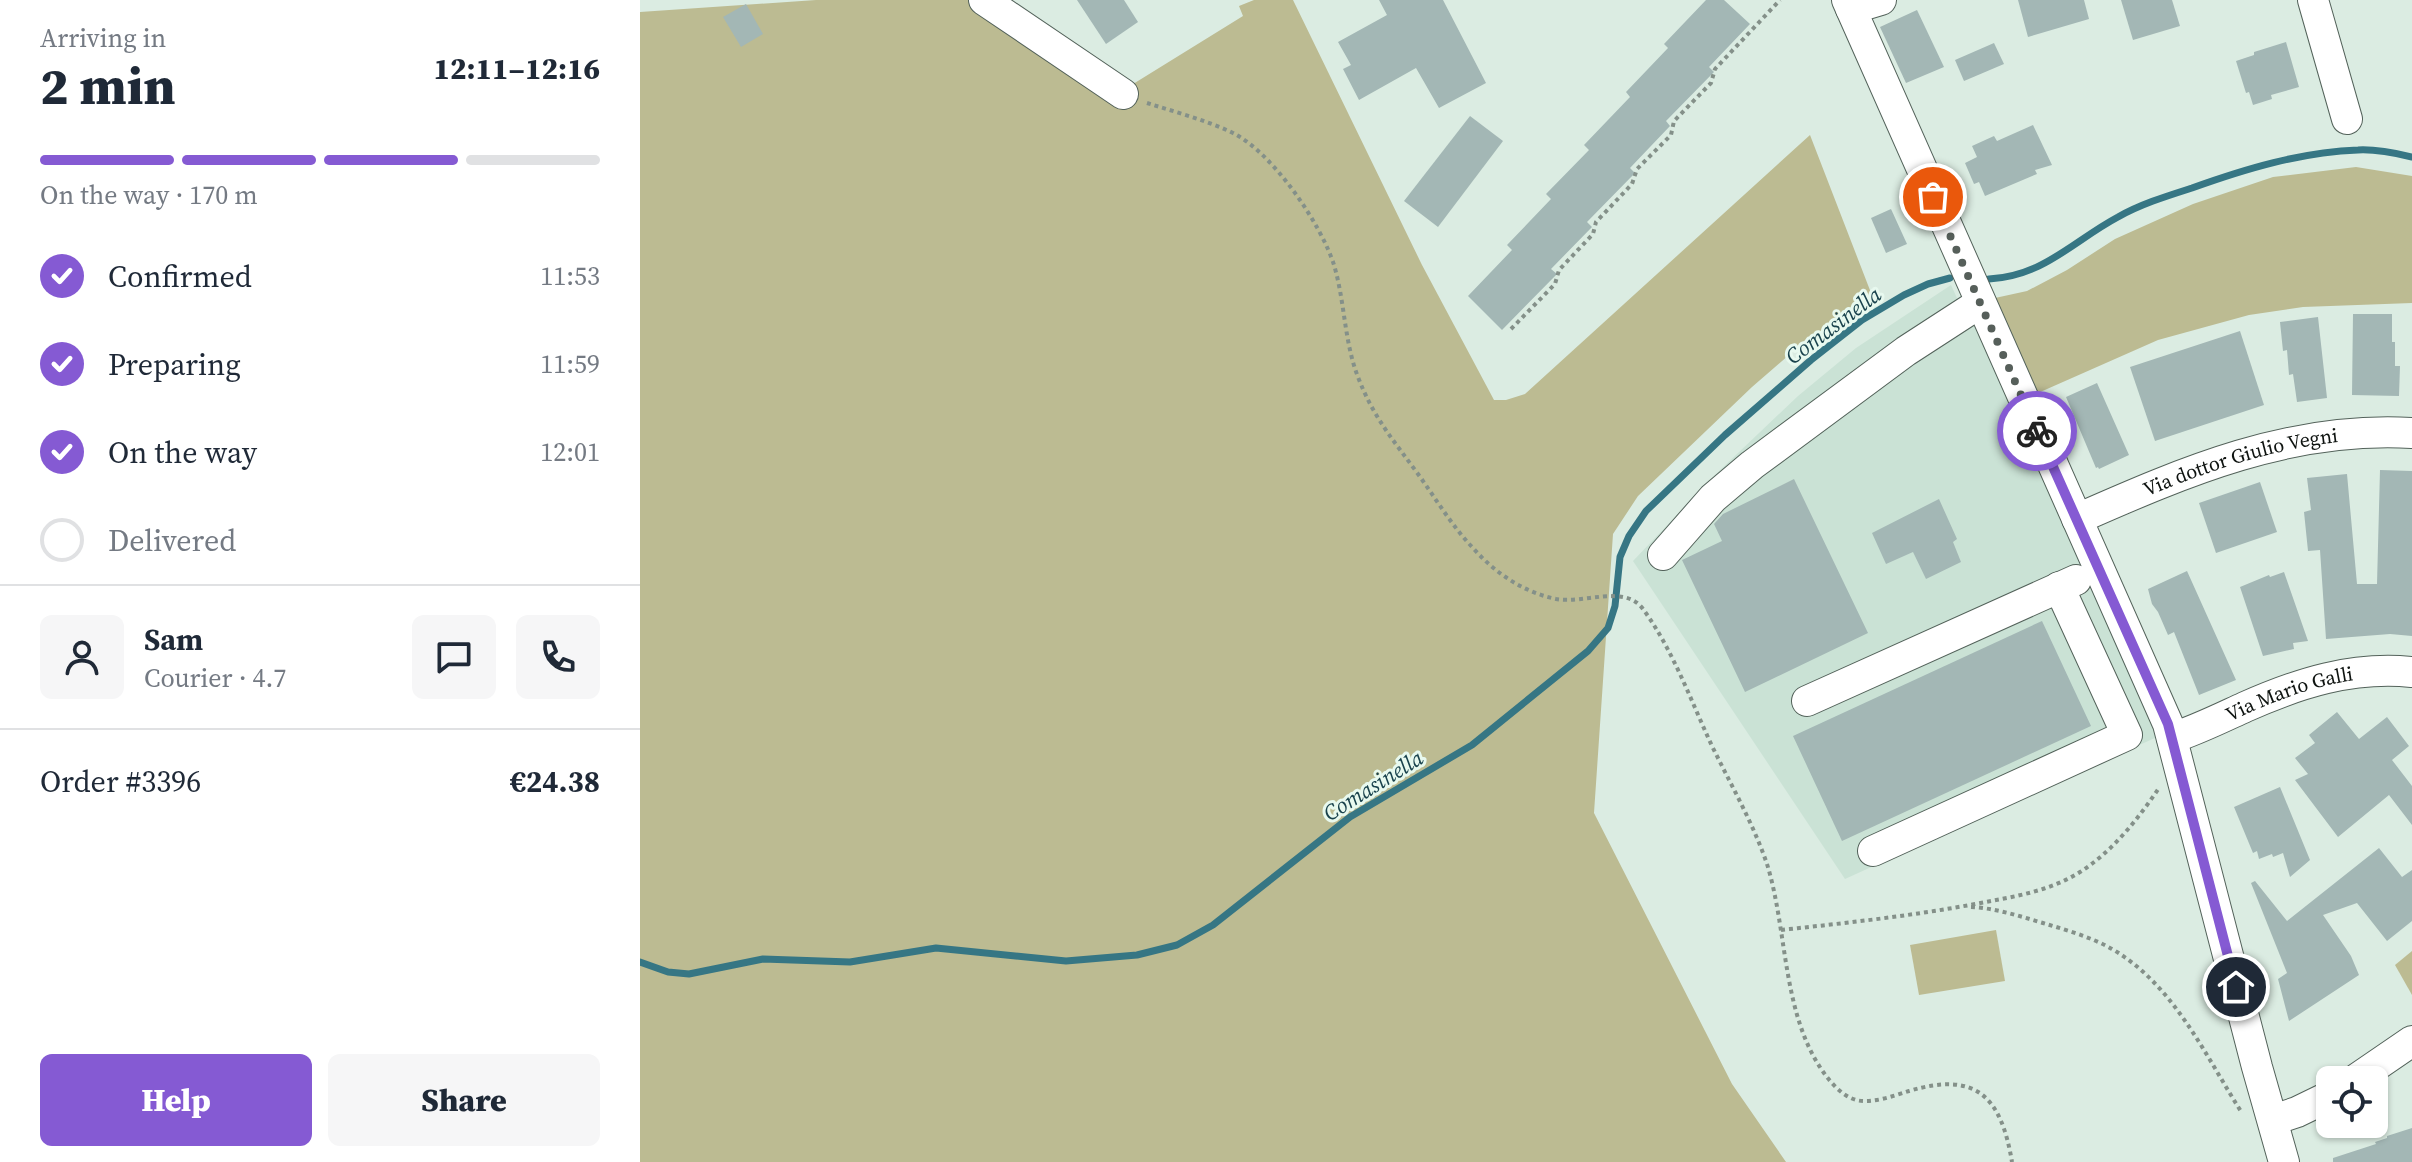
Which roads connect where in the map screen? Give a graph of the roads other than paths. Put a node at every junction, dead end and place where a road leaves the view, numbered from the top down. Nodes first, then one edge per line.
1 (984, 0) edge
2 (1881, 0) edge
3 (2313, 0) edge
4 (1849, 4) edge
5 (1123, 94) road end
6 (2347, 119) dead end
7 (1980, 303) junction
8 (2412, 433) edge
9 (2077, 519) junction
10 (1663, 555) dead end
11 (2100, 570) junction
12 (2059, 587) junction
13 (2412, 672) edge
14 (1807, 701) dead end
15 (2174, 746) junction
16 (1873, 851) dead end
17 (2412, 1041) edge
18 (2375, 1066) edge
19 (2316, 1103) edge
20 (2260, 1121) junction
21 (2284, 1162) edge

1 - 5 street
2 - 4 street
3 - 6 street
4 - 7 street
7 - 9 street
7 - 10 street
8 - 9 street, Via dottor Giulio Vegni
9 - 11 street
11 - 12 street
11 - 15 street
12 - 14 street
12 - 16 street
13 - 15 street, Via Mario Galli
15 - 20 street
17 - 18 street
19 - 20 street
20 - 21 street

